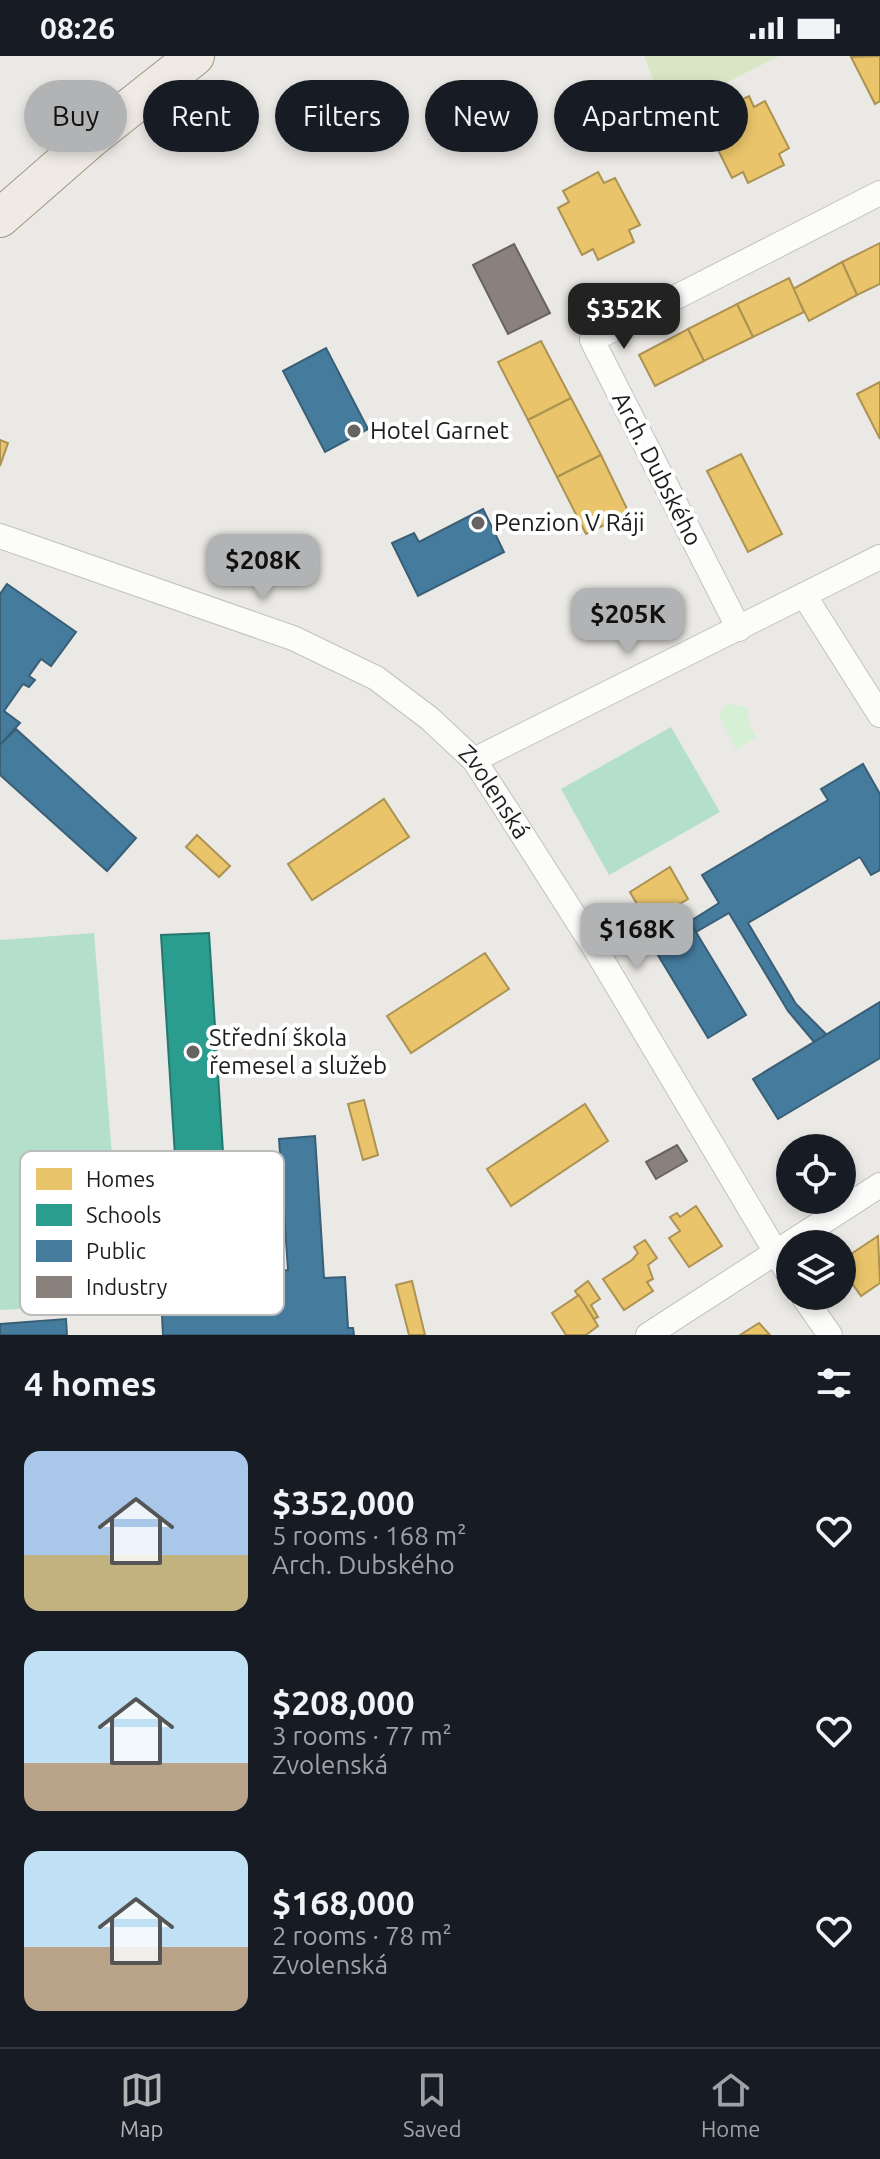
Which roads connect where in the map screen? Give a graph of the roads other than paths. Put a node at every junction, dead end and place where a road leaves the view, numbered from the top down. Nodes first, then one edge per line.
1 (195, 56) edge
2 (880, 193) edge
3 (0, 218) edge
4 (0, 536) edge
5 (880, 557) edge
6 (804, 595) junction
7 (739, 629) junction
8 (880, 715) edge
9 (474, 760) junction
10 (880, 1185) edge
11 (774, 1251) junction
12 (776, 1254) edge
13 (813, 1310) edge
14 (648, 1335) edge
15 (830, 1335) edge

1 - 3 main road
2 - 7 street, Arch. Dubského
4 - 9 street, Zvolenská
5 - 6 street
6 - 7 street
6 - 8 street
7 - 9 street
9 - 11 street, Zvolenská
10 - 11 street
11 - 12 street, Zvolenská
11 - 14 street
13 - 15 street

